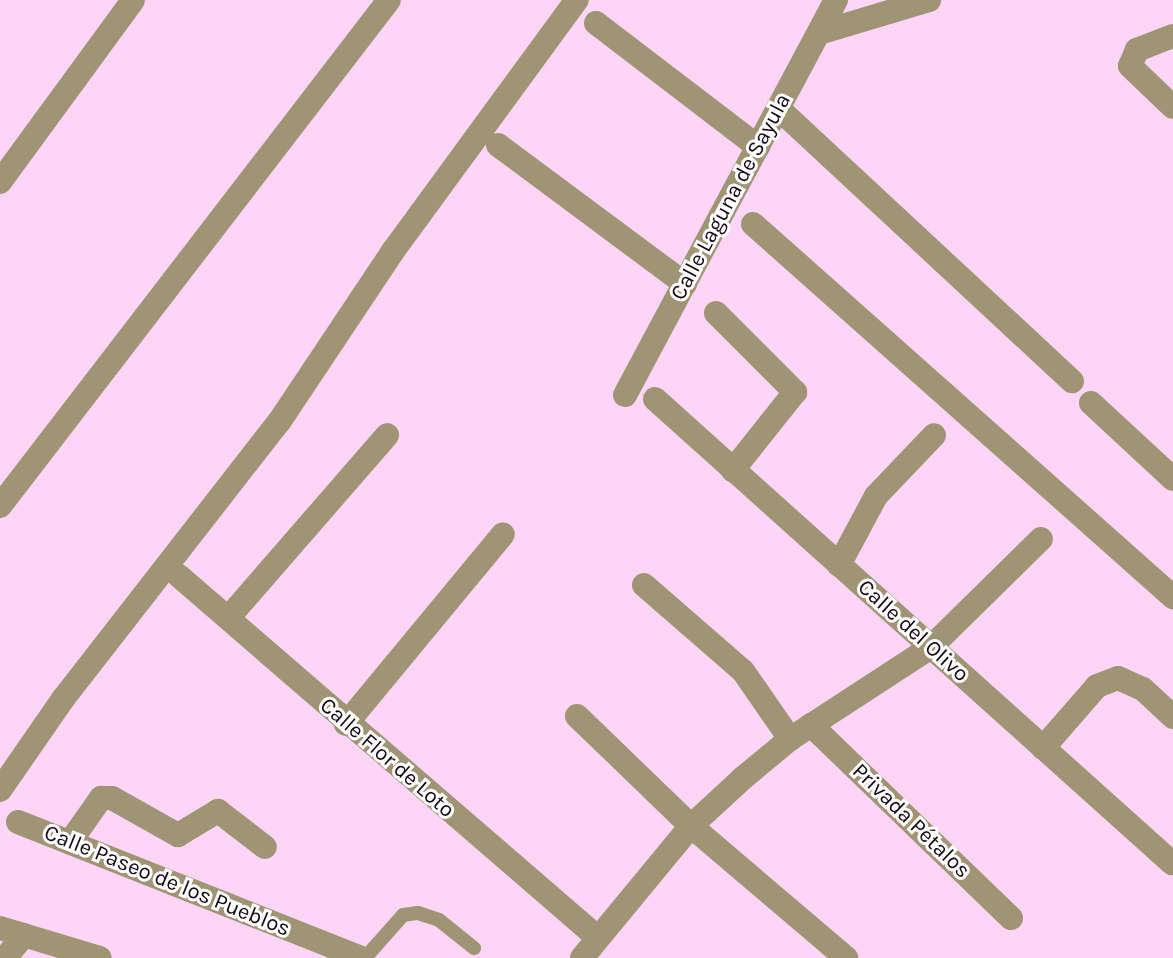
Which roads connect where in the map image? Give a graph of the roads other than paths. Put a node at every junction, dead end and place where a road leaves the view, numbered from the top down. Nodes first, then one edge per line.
1 (133, 0) edge
2 (389, 0) edge
3 (577, 0) edge
4 (836, 0) edge
5 (929, 0) edge
6 (596, 23) dead end
7 (819, 33) junction
8 (1173, 36) edge
9 (1173, 107) edge
10 (779, 109) junction
11 (498, 145) dead end
12 (758, 147) junction
13 (0, 182) edge
14 (753, 224) dead end
15 (685, 284) junction
16 (716, 313) dead end
17 (1072, 381) dead end
18 (625, 395) dead end
19 (655, 399) dead end
20 (1091, 403) dead end
21 (387, 435) dead end
22 (934, 435) dead end
23 (733, 470) junction
24 (1173, 479) edge
25 (0, 506) edge
26 (503, 534) dead end
27 (1041, 539) dead end
28 (839, 565) junction
29 (179, 576) dead end
30 (644, 585) dead end
31 (1173, 597) edge
32 (229, 617) junction
33 (931, 647) junction
34 (577, 716) dead end
35 (1173, 717) edge
36 (346, 724) junction
37 (811, 725) junction
38 (790, 739) junction
39 (1043, 748) junction
40 (0, 790) edge
41 (18, 822) dead end
42 (691, 826) junction
43 (70, 842) junction
44 (265, 847) dead end
45 (1172, 863) edge
46 (1011, 918) dead end
47 (0, 928) edge
48 (24, 935) junction
49 (597, 937) junction
50 (474, 948) dead end
51 (5, 958) edge
52 (100, 958) edge
53 (363, 958) edge
54 (582, 958) edge
55 (846, 958) edge

1 - 13 street
2 - 25 street
3 - 40 street
4 - 7 street, Calle Laguna de Sayula
5 - 7 street
6 - 12 street
7 - 10 street, Calle Laguna de Sayula
8 - 9 street
10 - 12 street, Calle Laguna de Sayula
10 - 17 street
11 - 15 street
12 - 15 street, Calle Laguna de Sayula
14 - 31 street
15 - 18 street, Calle Laguna de Sayula
16 - 23 street
19 - 23 street, Calle del Olivo
20 - 24 street
21 - 32 street
22 - 28 street
23 - 28 street, Calle del Olivo
26 - 36 street
27 - 33 street
28 - 33 street, Calle del Olivo
29 - 32 street, Calle Flor de Loto
30 - 38 street
32 - 36 street, Calle Flor de Loto
33 - 37 street
33 - 39 street, Calle del Olivo
34 - 42 street
35 - 39 street
36 - 49 street, Calle Flor de Loto
37 - 38 street
37 - 46 street, Privada Pétalos
38 - 42 street
39 - 45 street, Calle del Olivo
41 - 43 street, Calle Paseo de los Pueblos
42 - 49 street
42 - 55 street
43 - 44 street
43 - 53 street, Calle Paseo de los Pueblos
47 - 48 street
48 - 51 street
48 - 52 street
49 - 54 street
50 - 53 lane

